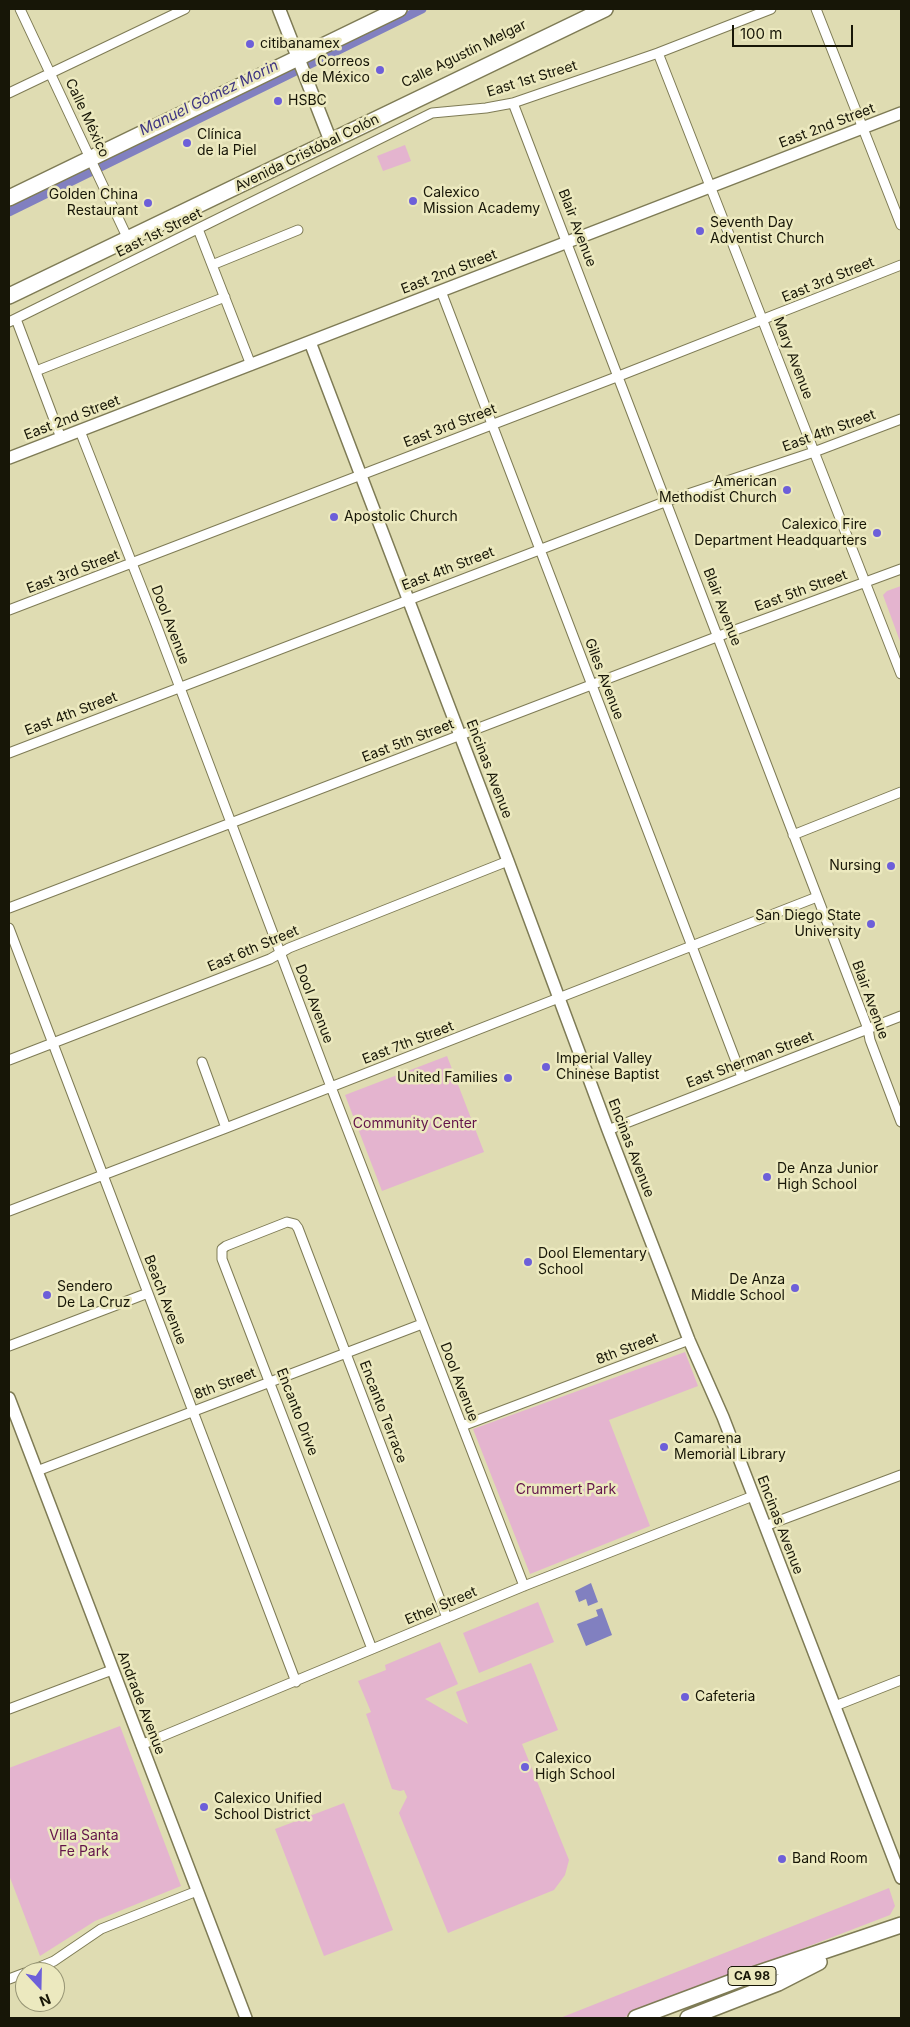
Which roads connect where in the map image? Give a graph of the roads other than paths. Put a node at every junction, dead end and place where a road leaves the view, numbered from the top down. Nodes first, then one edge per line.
1 (20, 9) edge
2 (185, 9) edge
3 (279, 9) edge
4 (399, 9) edge
5 (591, 9) edge
6 (604, 9) edge
7 (771, 9) edge
8 (816, 9) edge
9 (658, 53) junction
10 (298, 59) junction
11 (51, 73) junction
12 (9, 93) edge
13 (513, 102) junction
14 (901, 113) edge
15 (381, 118) junction
16 (862, 128) junction
17 (331, 142) junction
18 (91, 158) junction
19 (712, 186) junction
20 (9, 198) edge
21 (901, 225) edge
22 (198, 229) junction
23 (298, 230) dead end
24 (128, 239) junction
25 (567, 242) junction
26 (212, 265) junction
27 (901, 265) edge
28 (441, 291) junction
29 (9, 296) edge
30 (225, 297) junction
31 (12, 320) edge
32 (764, 320) junction
33 (310, 342) junction
34 (250, 365) junction
35 (36, 371) junction
36 (619, 376) junction
37 (901, 419) edge
38 (492, 424) junction
39 (80, 431) junction
40 (62, 438) junction
41 (814, 452) junction
42 (9, 458) edge
43 (360, 476) junction
44 (667, 501) junction
45 (540, 548) junction
46 (132, 564) junction
47 (901, 569) edge
48 (866, 582) junction
49 (408, 599) junction
50 (9, 610) edge
51 (719, 636) junction
52 (901, 674) edge
53 (592, 686) junction
54 (179, 688) junction
55 (460, 736) junction
56 (9, 753) edge
57 (901, 792) edge
58 (231, 823) junction
59 (793, 835) junction
60 (508, 861) junction
61 (817, 897) junction
62 (9, 908) edge
63 (9, 928) edge
64 (692, 947) junction
65 (280, 953) junction
66 (560, 999) junction
67 (901, 1016) edge
68 (868, 1029) junction
69 (53, 1043) junction
70 (9, 1060) edge
71 (202, 1062) dead end
72 (742, 1077) junction
73 (331, 1087) junction
74 (901, 1122) edge
75 (226, 1128) junction
76 (608, 1130) junction
77 (104, 1175) junction
78 (9, 1211) edge
79 (287, 1222) joint
80 (148, 1293) junction
81 (422, 1324) junction
82 (689, 1340) junction
83 (9, 1346) edge
84 (345, 1353) junction
85 (270, 1382) junction
86 (9, 1398) edge
87 (193, 1411) junction
88 (462, 1426) junction
89 (37, 1471) junction
90 (901, 1475) edge
91 (753, 1496) junction
92 (765, 1526) junction
93 (524, 1586) junction
94 (447, 1618) junction
95 (372, 1649) junction
96 (112, 1670) junction
97 (901, 1680) edge
98 (296, 1682) junction
99 (835, 1706) junction
100 (9, 1709) edge
101 (142, 1745) junction
102 (901, 1878) edge
103 (197, 1891) junction
104 (901, 1925) edge
105 (870, 1937) junction
106 (51, 1962) edge
107 (732, 1982) junction
108 (246, 2018) edge
109 (636, 2018) edge
110 (665, 2018) edge
111 (688, 2018) edge

1 - 11 street, Calle México
2 - 11 street
3 - 10 main road
4 - 10 main road
5 - 15 main road, Calle Agustín Melgar
6 - 15 main road, Avenida Cristóbal Colón
7 - 9 street, East 1st Street
8 - 16 street
9 - 13 street, East 1st Street
9 - 19 street, Mary Avenue
10 - 17 main road
10 - 18 main road
11 - 12 street
11 - 18 street, Calle México
13 - 22 street, East 1st Street
13 - 25 street, Blair Avenue
14 - 16 street, East 2nd Street
15 - 17 main road, Avenida Cristóbal Colón
16 - 19 street, East 2nd Street
16 - 21 street
17 - 24 main road, Avenida Cristóbal Colón
18 - 20 main road
18 - 24 street, Calle México
19 - 25 street, East 2nd Street
19 - 32 street, Mary Avenue
22 - 26 street
22 - 31 street, East 1st Street
23 - 26 street
24 - 29 main road, Avenida Cristóbal Colón
25 - 28 street, East 2nd Street
25 - 36 street, Blair Avenue
26 - 30 street
27 - 32 street, East 3rd Street
28 - 33 street, East 2nd Street
28 - 38 street, Giles Avenue
30 - 34 street
30 - 35 street
31 - 35 street
32 - 36 street, East 3rd Street
32 - 41 street, Mary Avenue
33 - 34 street, East 2nd Street
33 - 43 street, Encinas Avenue
34 - 39 street, East 2nd Street
35 - 40 street
36 - 38 street, East 3rd Street
36 - 44 street, Blair Avenue
37 - 41 street, East 4th Street
38 - 43 street, East 3rd Street
38 - 45 street, Giles Avenue
39 - 40 street, East 2nd Street
39 - 46 street, Dool Avenue
40 - 42 street, East 2nd Street
41 - 44 street, East 4th Street
41 - 48 street, Mary Avenue
43 - 46 street, East 3rd Street
43 - 49 street, Encinas Avenue
44 - 45 street, East 4th Street
44 - 51 street, Blair Avenue
45 - 49 street, East 4th Street
45 - 53 street, Giles Avenue
46 - 50 street, East 3rd Street
46 - 54 street, Dool Avenue
47 - 48 street, East 5th Street
48 - 51 street, East 5th Street
48 - 52 street, Mary Avenue
49 - 54 street, East 4th Street
49 - 55 street, Encinas Avenue
51 - 53 street, East 5th Street
51 - 59 street, Blair Avenue
53 - 55 street, East 5th Street
53 - 64 street, Giles Avenue
54 - 56 street, East 4th Street
54 - 58 street, Dool Avenue
55 - 58 street, East 5th Street
55 - 60 street, Encinas Avenue
57 - 59 street
58 - 62 street, East 5th Street
58 - 65 street, Dool Avenue
59 - 61 street, Blair Avenue
60 - 65 street, East 6th Street
60 - 66 street, Encinas Avenue
61 - 64 street, East 7th Street
61 - 68 street, Blair Avenue
63 - 69 street, Beach Avenue
64 - 66 street, East 7th Street
64 - 72 street, Giles Avenue
65 - 69 street, East 6th Street
65 - 73 street, Dool Avenue
66 - 73 street, East 7th Street
66 - 76 street, Encinas Avenue
67 - 68 street, East Sherman Street
68 - 72 street, East Sherman Street
68 - 74 street, Blair Avenue
69 - 70 street, East 6th Street
69 - 77 street, Beach Avenue
71 - 75 street
72 - 76 street, East Sherman Street
73 - 75 street, East 7th Street
73 - 81 street, Dool Avenue
75 - 77 street, East 7th Street
76 - 82 street, Encinas Avenue
77 - 78 street, East 7th Street
77 - 80 street, Beach Avenue
79 - 84 street, Encanto Terrace
79 - 85 street, Encanto Drive
80 - 83 street
80 - 87 street, Beach Avenue
81 - 84 street, 8th Street
81 - 88 street, Dool Avenue
82 - 88 street, 8th Street
82 - 91 street, Encinas Avenue
84 - 85 street, 8th Street
84 - 94 street, Encanto Terrace
85 - 87 street, 8th Street
85 - 95 street, Encanto Drive
86 - 89 street, Andrade Avenue
87 - 89 street, 8th Street
87 - 98 street, Beach Avenue
88 - 93 street, Dool Avenue
89 - 96 street, Andrade Avenue
90 - 92 street
91 - 92 street, Encinas Avenue
91 - 93 street, Ethel Street
92 - 99 street, Encinas Avenue
93 - 94 street, Ethel Street
94 - 95 street, Ethel Street
95 - 98 street, Ethel Street
96 - 100 street
96 - 101 street, Andrade Avenue
97 - 99 street
98 - 101 street, Ethel Street
99 - 102 street, Encinas Avenue
101 - 103 street, Andrade Avenue
103 - 106 street
103 - 108 street, Andrade Avenue
104 - 105 main road, CA 98
105 - 107 main road, CA 98
105 - 111 main road, CA 98
107 - 109 main road, CA 98
107 - 110 main road

